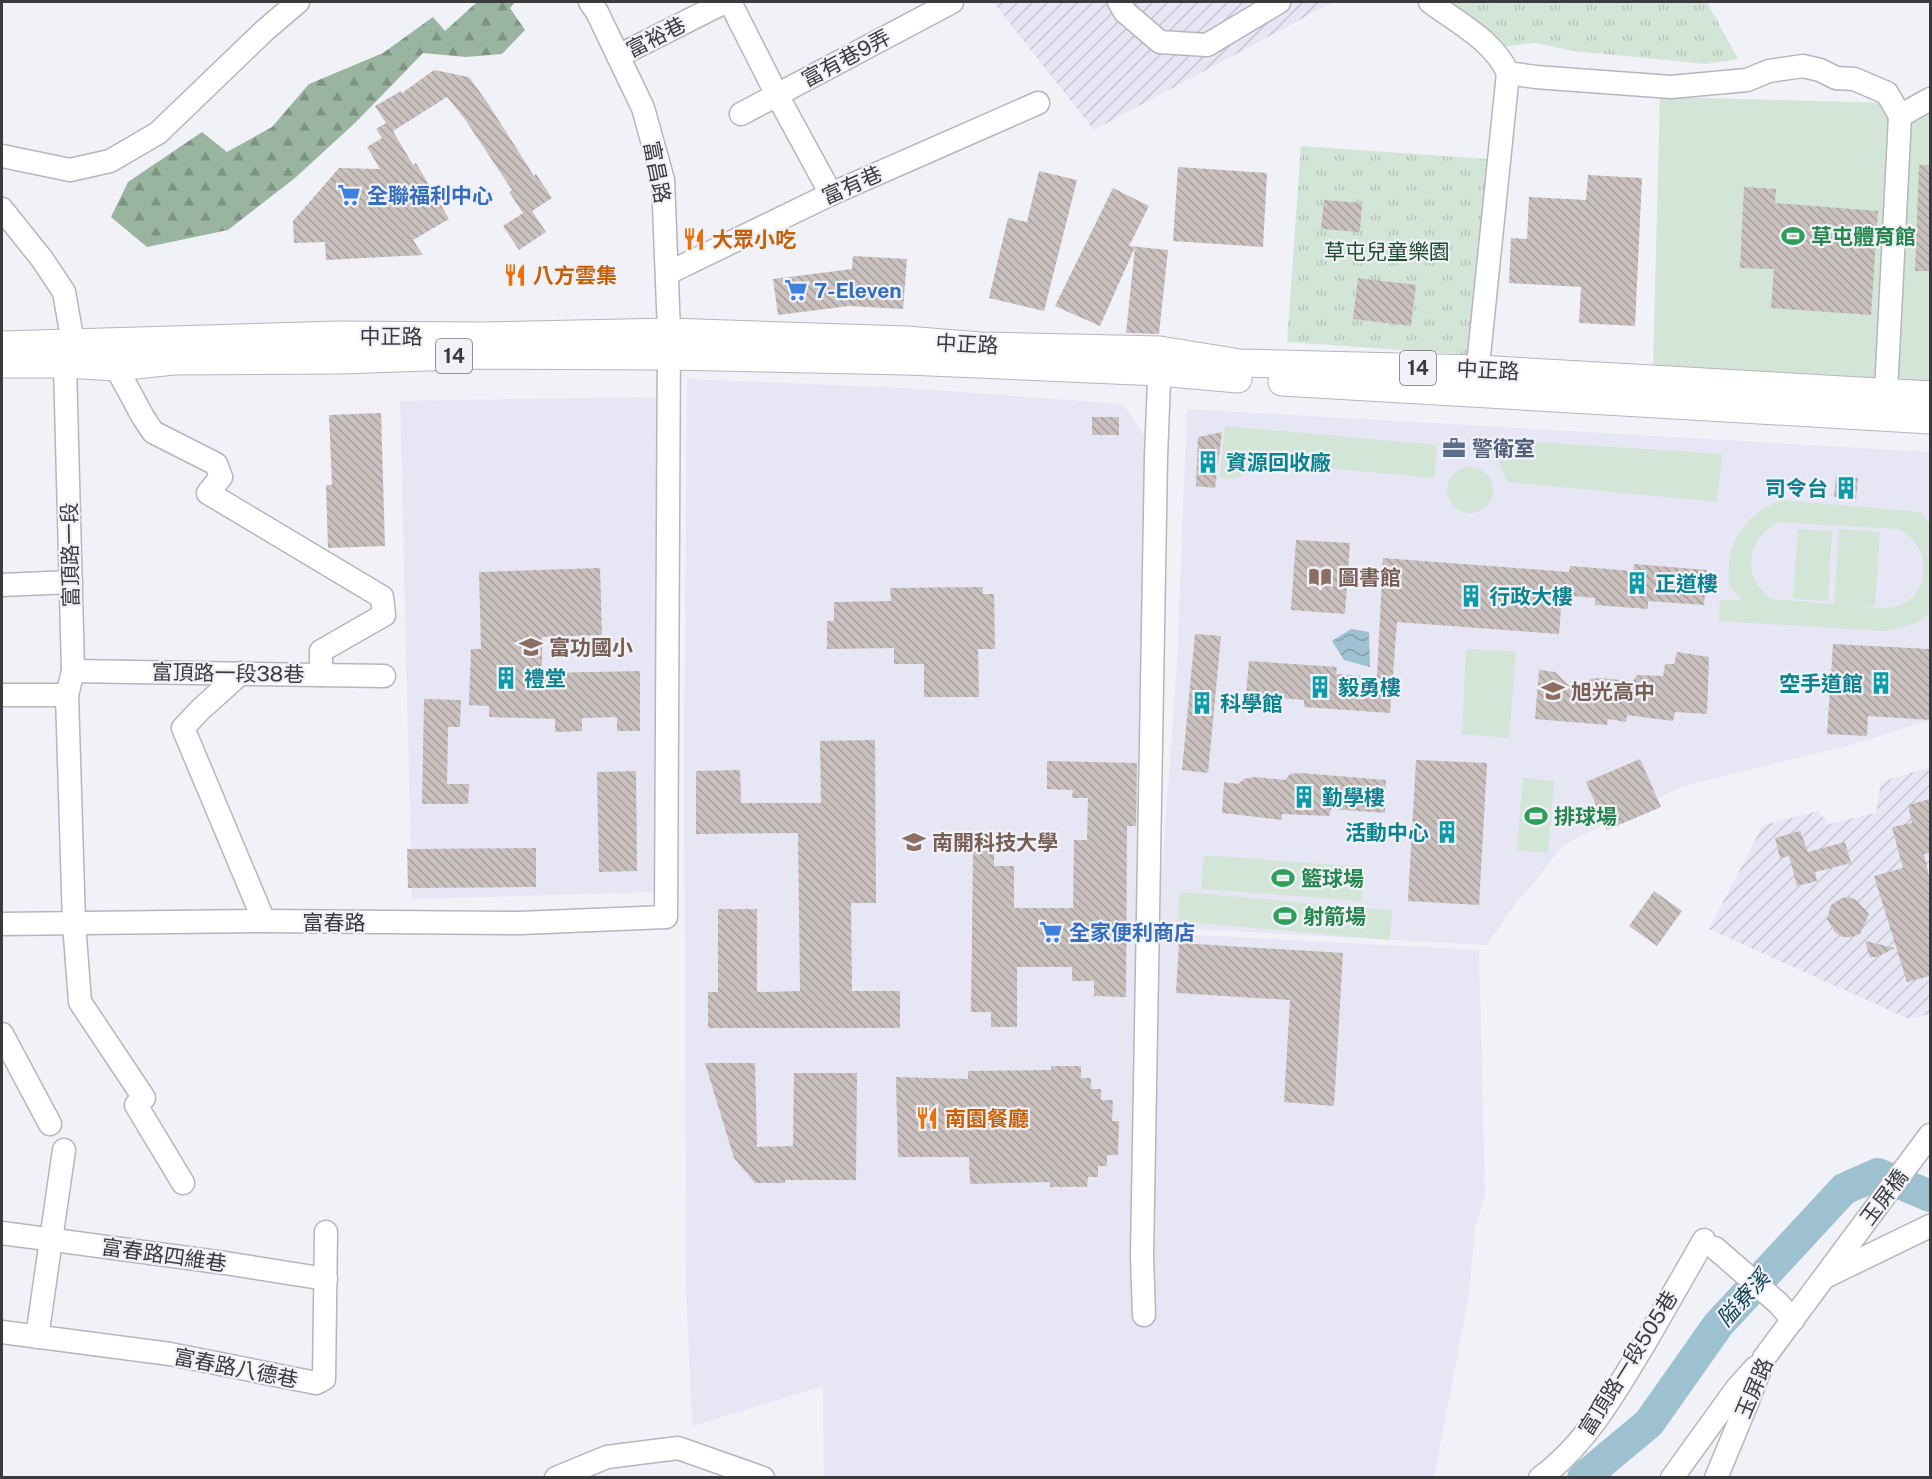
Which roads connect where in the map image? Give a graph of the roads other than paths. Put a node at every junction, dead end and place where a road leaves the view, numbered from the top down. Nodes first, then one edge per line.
1 (298, 2) edge
2 (590, 2) edge
3 (725, 2) edge
4 (730, 2) edge
5 (952, 2) edge
6 (1119, 2) edge
7 (1280, 2) edge
8 (1430, 2) edge
9 (618, 56) junction
10 (1509, 73) junction
11 (777, 95) junction
12 (1930, 99) edge
13 (1038, 103) dead end
14 (741, 114) dead end
15 (1900, 116) junction
16 (2, 156) edge
17 (831, 194) junction
18 (2, 209) edge
19 (668, 273) junction
20 (669, 344) junction
21 (69, 353) junction
22 (3, 361) edge
23 (1160, 361) junction
24 (116, 367) junction
25 (1476, 381) junction
26 (1886, 392) junction
27 (1930, 395) edge
28 (1930, 420) edge
29 (71, 582) junction
30 (2, 585) edge
31 (73, 671) junction
32 (241, 673) junction
33 (321, 675) junction
34 (384, 676) dead end
35 (2, 695) edge
36 (67, 695) junction
37 (666, 917) joint
38 (264, 921) junction
39 (74, 923) junction
40 (2, 924) edge
41 (2, 1034) edge
42 (50, 1124) dead end
43 (1930, 1135) edge
44 (64, 1150) dead end
45 (183, 1183) dead end
46 (1930, 1226) edge
47 (326, 1232) dead end
48 (2, 1233) edge
49 (50, 1240) junction
50 (1831, 1268) junction
51 (326, 1279) junction
52 (1786, 1311) junction
53 (1144, 1315) dead end
54 (2, 1332) edge
55 (37, 1337) junction
56 (1764, 1358) junction
57 (556, 1478) edge
58 (763, 1478) edge
59 (1540, 1478) edge
60 (1672, 1478) edge
61 (1716, 1478) edge

1 - 16 street
2 - 9 street, 富昌路
3 - 9 street, 富裕巷
4 - 11 street
5 - 11 street, 富有巷9弄
6 - 7 street
8 - 10 street
9 - 19 street, 富昌路
10 - 15 street
10 - 25 street
11 - 14 street, 富有巷9弄
11 - 17 street
12 - 15 street
13 - 17 street, 富有巷
15 - 26 street
17 - 19 street, 富有巷
18 - 21 street, 富頂路一段
19 - 20 street, 富昌路
20 - 21 main road, 中正路 / 14
20 - 23 main road, 中正路 / 14
20 - 24 main road, 中正路 / 14
20 - 37 street, 富昌路
21 - 22 main road, 中正路 / 14
21 - 24 main road, 中正路 / 14
21 - 29 street, 富頂路一段
23 - 25 main road, 中正路 / 14
23 - 53 street
24 - 33 street
25 - 26 main road, 中正路 / 14
25 - 28 main road, 中正路 / 14
26 - 27 main road, 中正路 / 14
29 - 30 street
29 - 31 street, 富頂路一段
31 - 32 street, 富頂路一段38巷
31 - 36 street, 富頂路一段
32 - 33 street, 富頂路一段38巷
32 - 38 street
33 - 34 street, 富頂路一段38巷
35 - 36 street
36 - 39 street, 富頂路一段
37 - 38 street, 富春路
38 - 39 street, 富春路
39 - 40 street, 富春路
39 - 45 street, 富頂路一段
41 - 42 street
43 - 50 street, 玉屏橋
44 - 49 street
46 - 50 street, 玉屏路
47 - 51 street, 富春路八德巷
48 - 49 street, 富春路四維巷
49 - 51 street, 富春路四維巷
49 - 55 street
50 - 52 street, 玉屏路
51 - 55 street, 富春路八德巷
52 - 56 street, 玉屏路
52 - 59 street, 富頂路一段505巷
54 - 55 street, 富春路八德巷
56 - 60 street
56 - 61 street, 玉屏路
57 - 58 street

